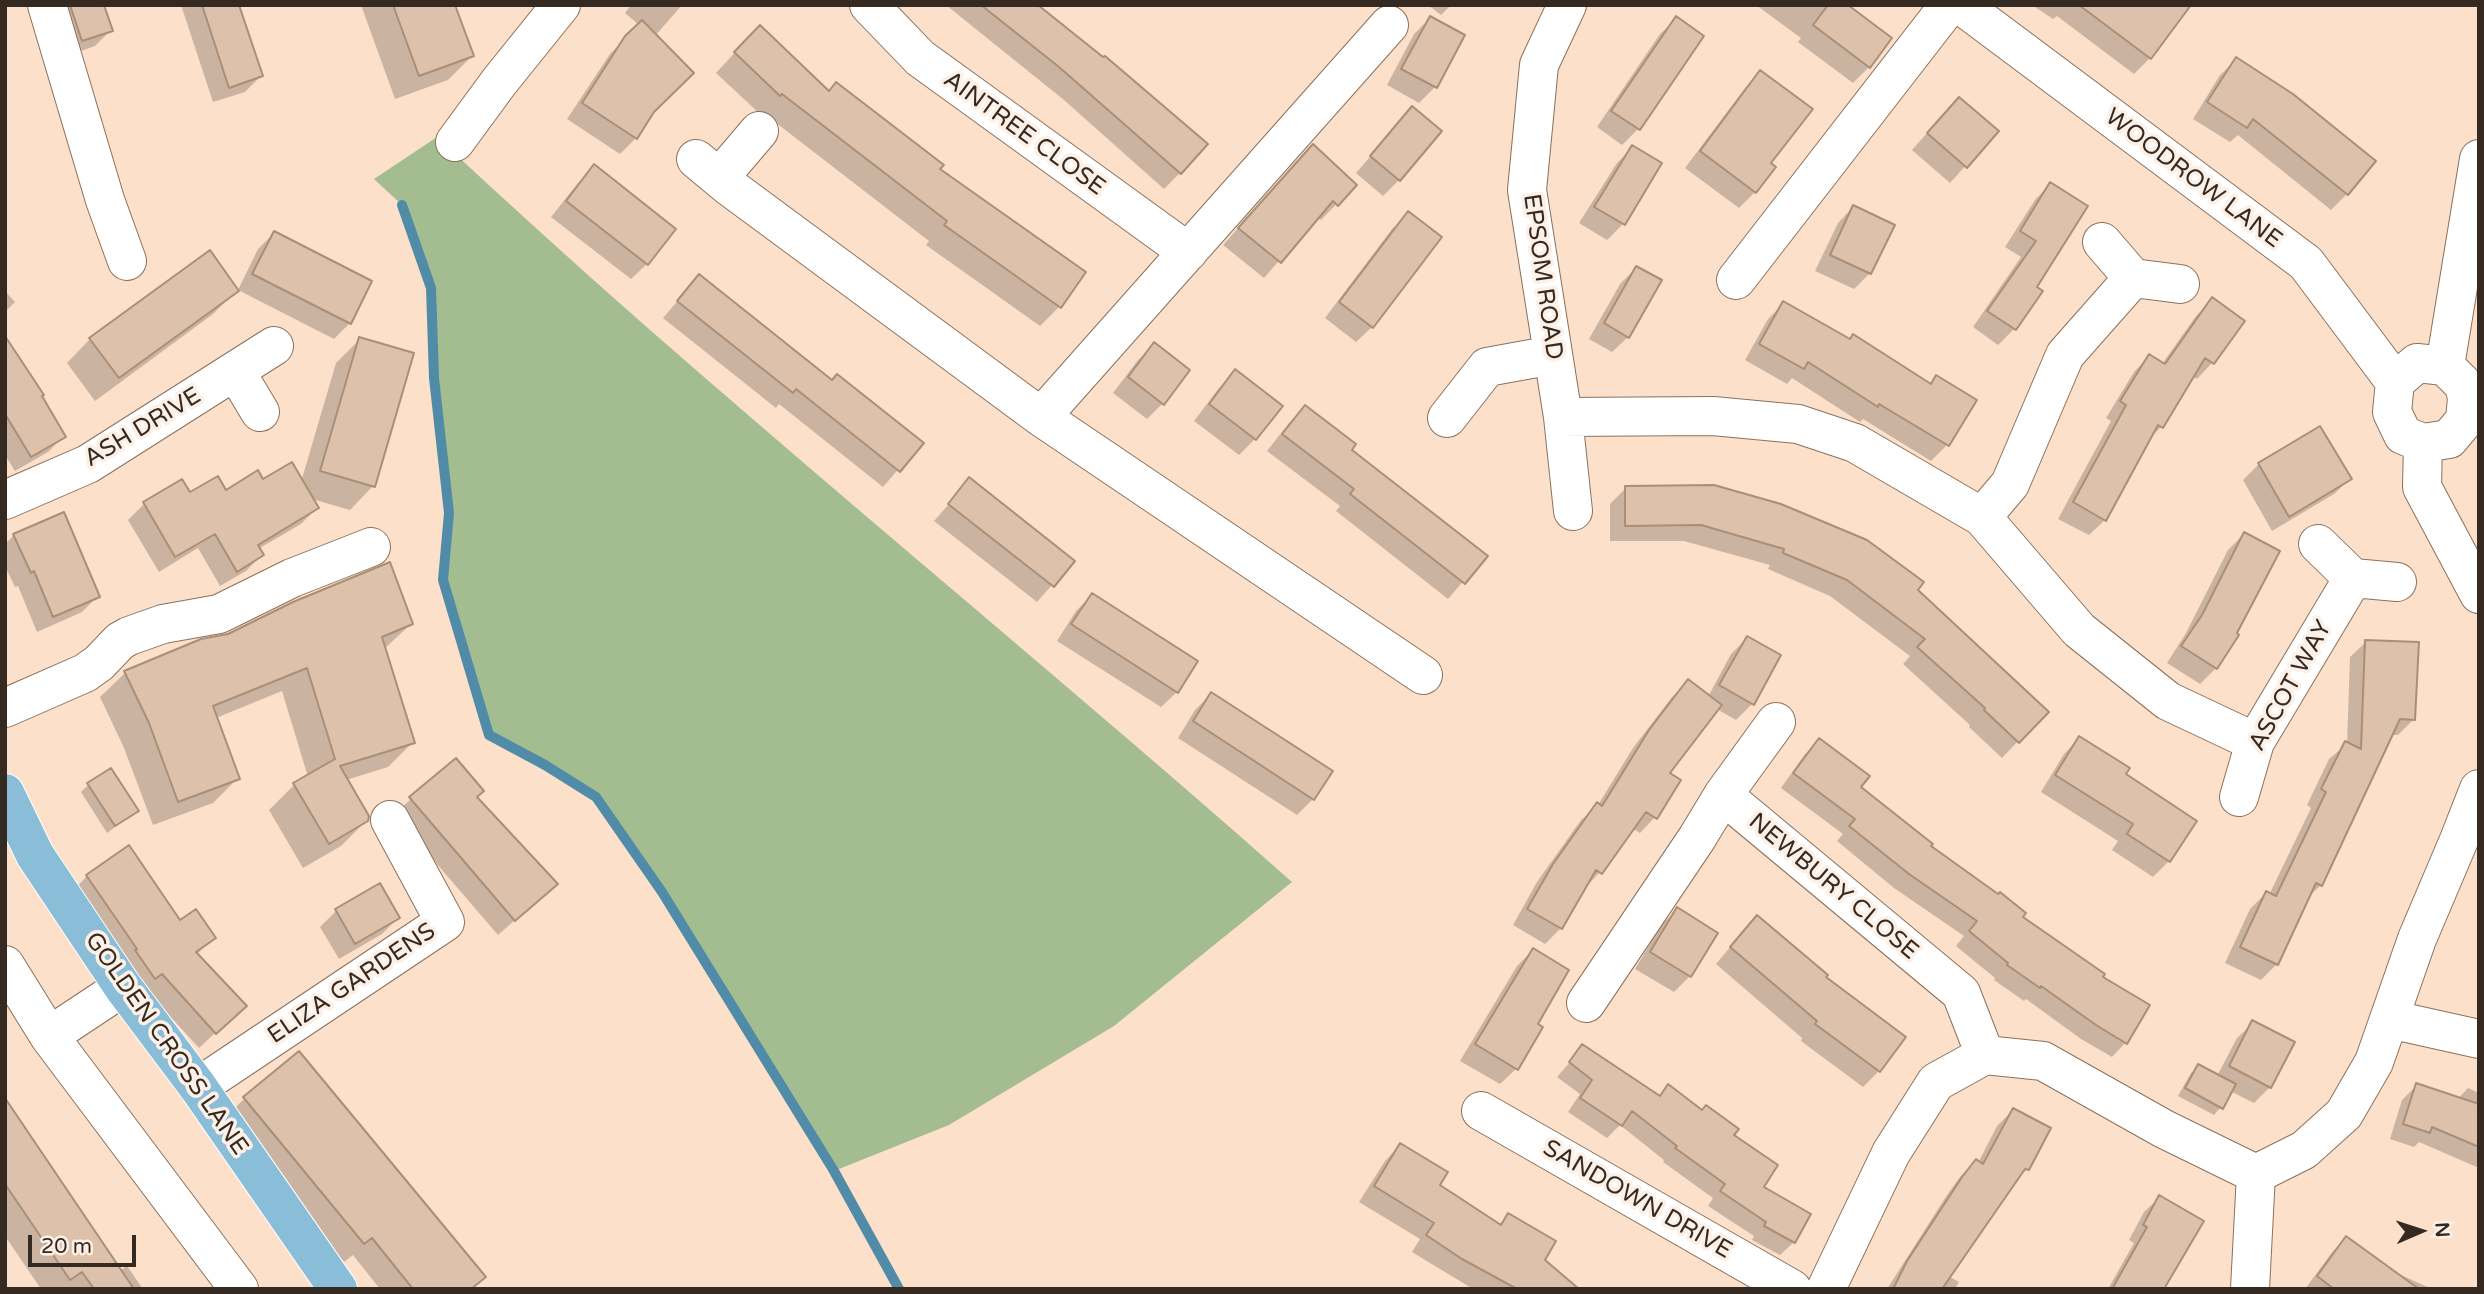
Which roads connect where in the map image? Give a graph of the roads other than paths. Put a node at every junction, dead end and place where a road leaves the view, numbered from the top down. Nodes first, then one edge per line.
1 (47, 5) edge
2 (561, 5) edge
3 (869, 5) edge
4 (1567, 5) edge
5 (1949, 5) edge
6 (1961, 5) edge
7 (1389, 25) dead end
8 (759, 131) dead end
9 (455, 142) dead end
10 (2479, 159) edge
11 (2102, 242) dead end
12 (1188, 252) junction
13 (127, 261) dead end
14 (2133, 278) junction
15 (1736, 280) dead end
16 (2180, 284) dead end
17 (274, 346) dead end
18 (1553, 355) junction
19 (2445, 366) junction
20 (236, 372) junction
21 (2395, 382) junction
22 (260, 412) dead end
23 (1041, 417) junction
24 (1563, 417) junction
25 (1447, 418) dead end
26 (2472, 421) edge
27 (2423, 443) junction
28 (5, 500) edge
29 (1573, 512) dead end
30 (1982, 517) junction
31 (2318, 544) dead end
32 (371, 548) dead end
33 (2353, 578) junction
34 (2397, 582) dead end
35 (2479, 594) edge
36 (1423, 675) dead end
37 (5, 708) edge
38 (1776, 722) dead end
39 (2255, 742) junction
40 (2479, 789) edge
41 (5, 793) edge
42 (1723, 795) junction
43 (2239, 797) dead end
44 (390, 820) dead end
45 (5, 965) edge
46 (123, 987) junction
47 (1586, 1003) dead end
48 (2389, 1019) junction
49 (49, 1036) junction
50 (2479, 1039) edge
51 (1985, 1055) junction
52 (198, 1087) junction
53 (1481, 1111) dead end
54 (2256, 1174) junction
55 (239, 1289) edge
56 (338, 1289) edge
57 (1792, 1289) edge
58 (1826, 1289) edge
59 (2250, 1289) edge

1 - 13 street
2 - 9 street
3 - 12 street, AINTREE CLOSE
4 - 18 street, EPSOM ROAD
5 - 15 street
6 - 21 street, WOODROW LANE
7 - 12 street
8 - 23 street
10 - 19 street
11 - 14 street
12 - 23 street
14 - 16 street
14 - 30 street
17 - 20 street, ASH DRIVE
18 - 24 street, EPSOM ROAD
18 - 25 street
19 - 21 street
19 - 26 street
20 - 22 street
20 - 28 street, ASH DRIVE
21 - 27 street
23 - 36 street
24 - 29 street, EPSOM ROAD
24 - 30 street
26 - 27 street
27 - 35 street
30 - 39 street
31 - 33 street
32 - 37 street
33 - 34 street
33 - 39 street, ASCOT WAY
38 - 42 street
39 - 43 street, ASCOT WAY
40 - 48 street
41 - 46 main road, GOLDEN CROSS LANE
42 - 47 street
42 - 51 street, NEWBURY CLOSE
44 - 52 street, ELIZA GARDENS
45 - 49 street
46 - 49 street
46 - 52 main road, GOLDEN CROSS LANE
48 - 50 street
48 - 54 street
49 - 55 street
51 - 54 street
51 - 58 street
52 - 56 main road, GOLDEN CROSS LANE
53 - 57 street, SANDOWN DRIVE
54 - 59 street

